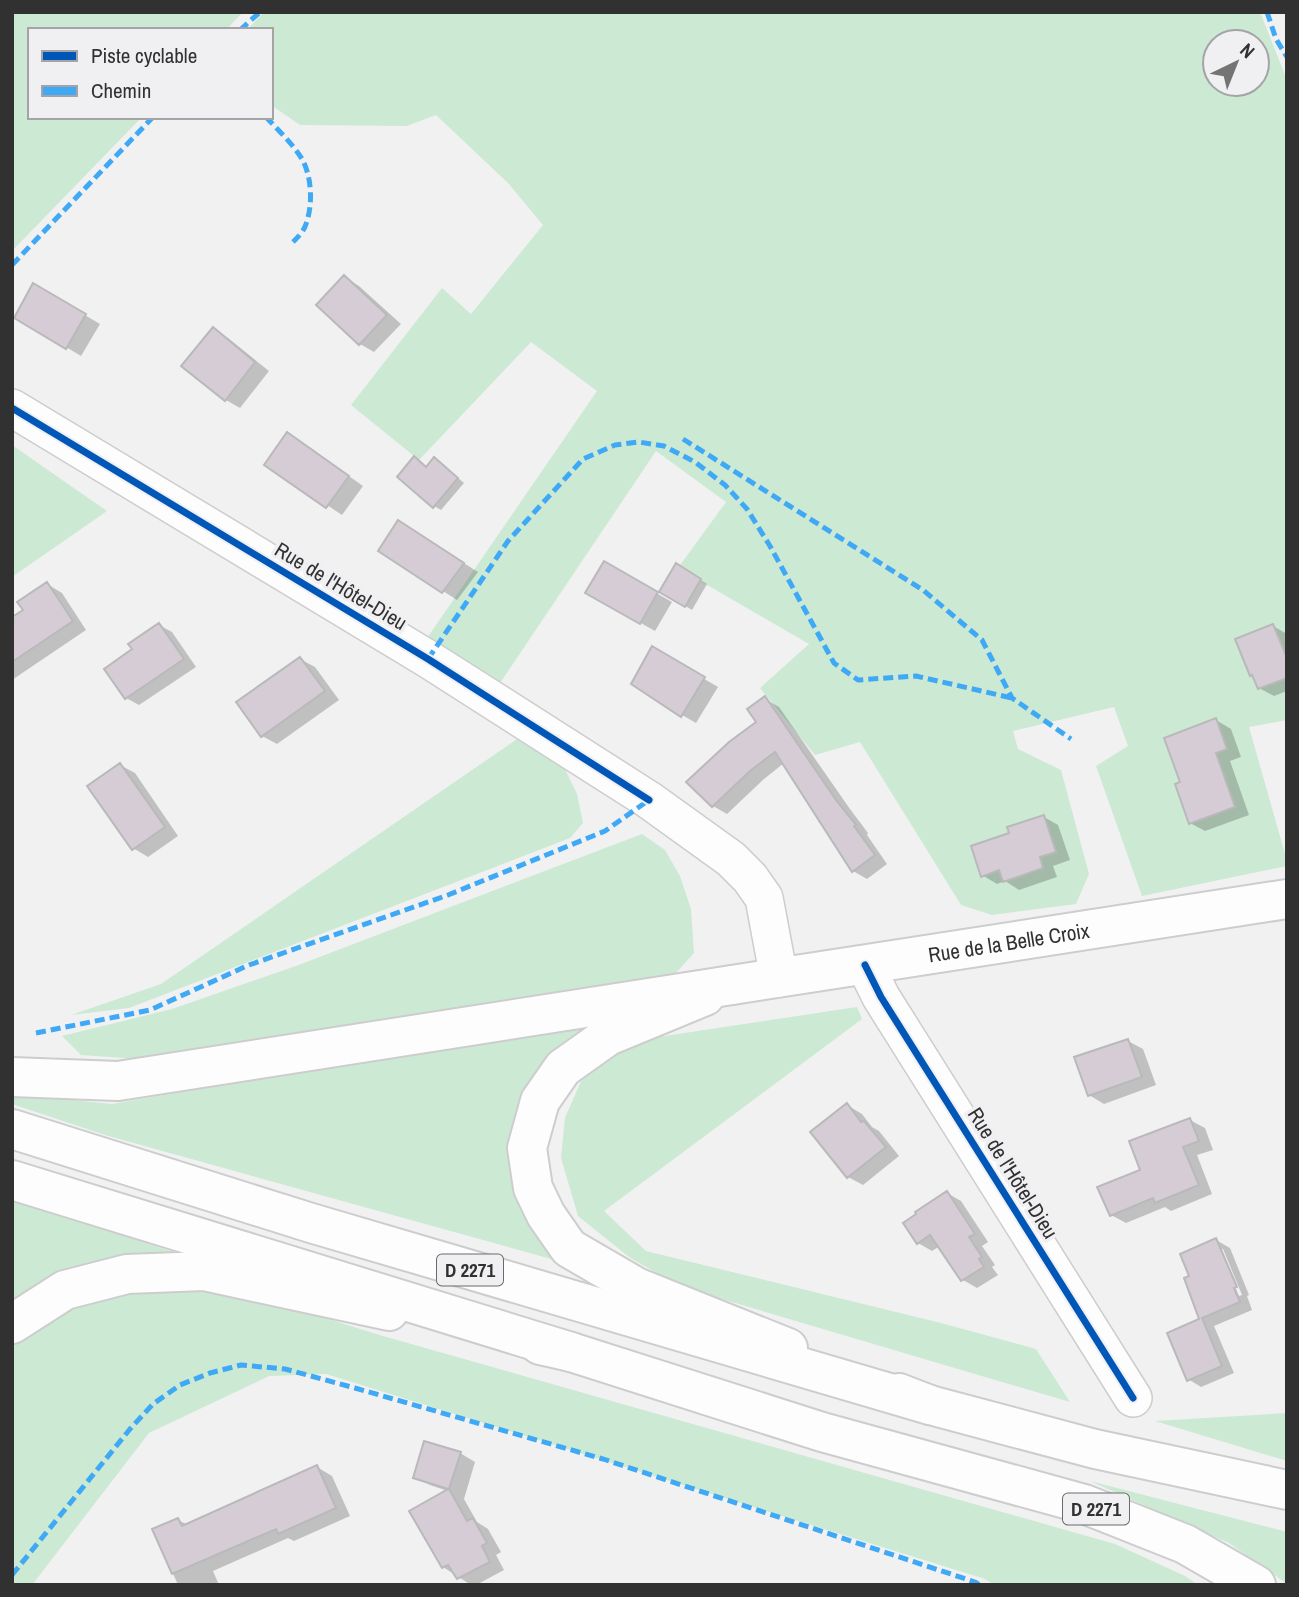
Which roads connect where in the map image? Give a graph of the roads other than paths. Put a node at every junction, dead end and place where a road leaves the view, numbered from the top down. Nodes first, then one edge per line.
1 (12, 408) edge
2 (1287, 899) edge
3 (864, 965) junction
4 (779, 978) junction
5 (732, 985) junction
6 (12, 1077) edge
7 (12, 1129) edge
8 (12, 1180) edge
9 (12, 1324) edge
10 (572, 1352) junction
11 (1133, 1398) dead end
12 (930, 1405) junction
13 (1287, 1490) edge
14 (1255, 1584) edge

1 - 4 street, Rue de l'Hôtel-Dieu
2 - 3 main road, Rue de la Belle Croix
3 - 4 main road, Rue de la Belle Croix
3 - 11 street, Rue de l'Hôtel-Dieu
4 - 5 main road, Rue de la Belle Croix
5 - 6 main road
5 - 12 main road
7 - 12 main road, D 2271
8 - 10 main road, D 2271
9 - 10 main road
10 - 14 main road, D 2271
12 - 13 main road, D 2271

